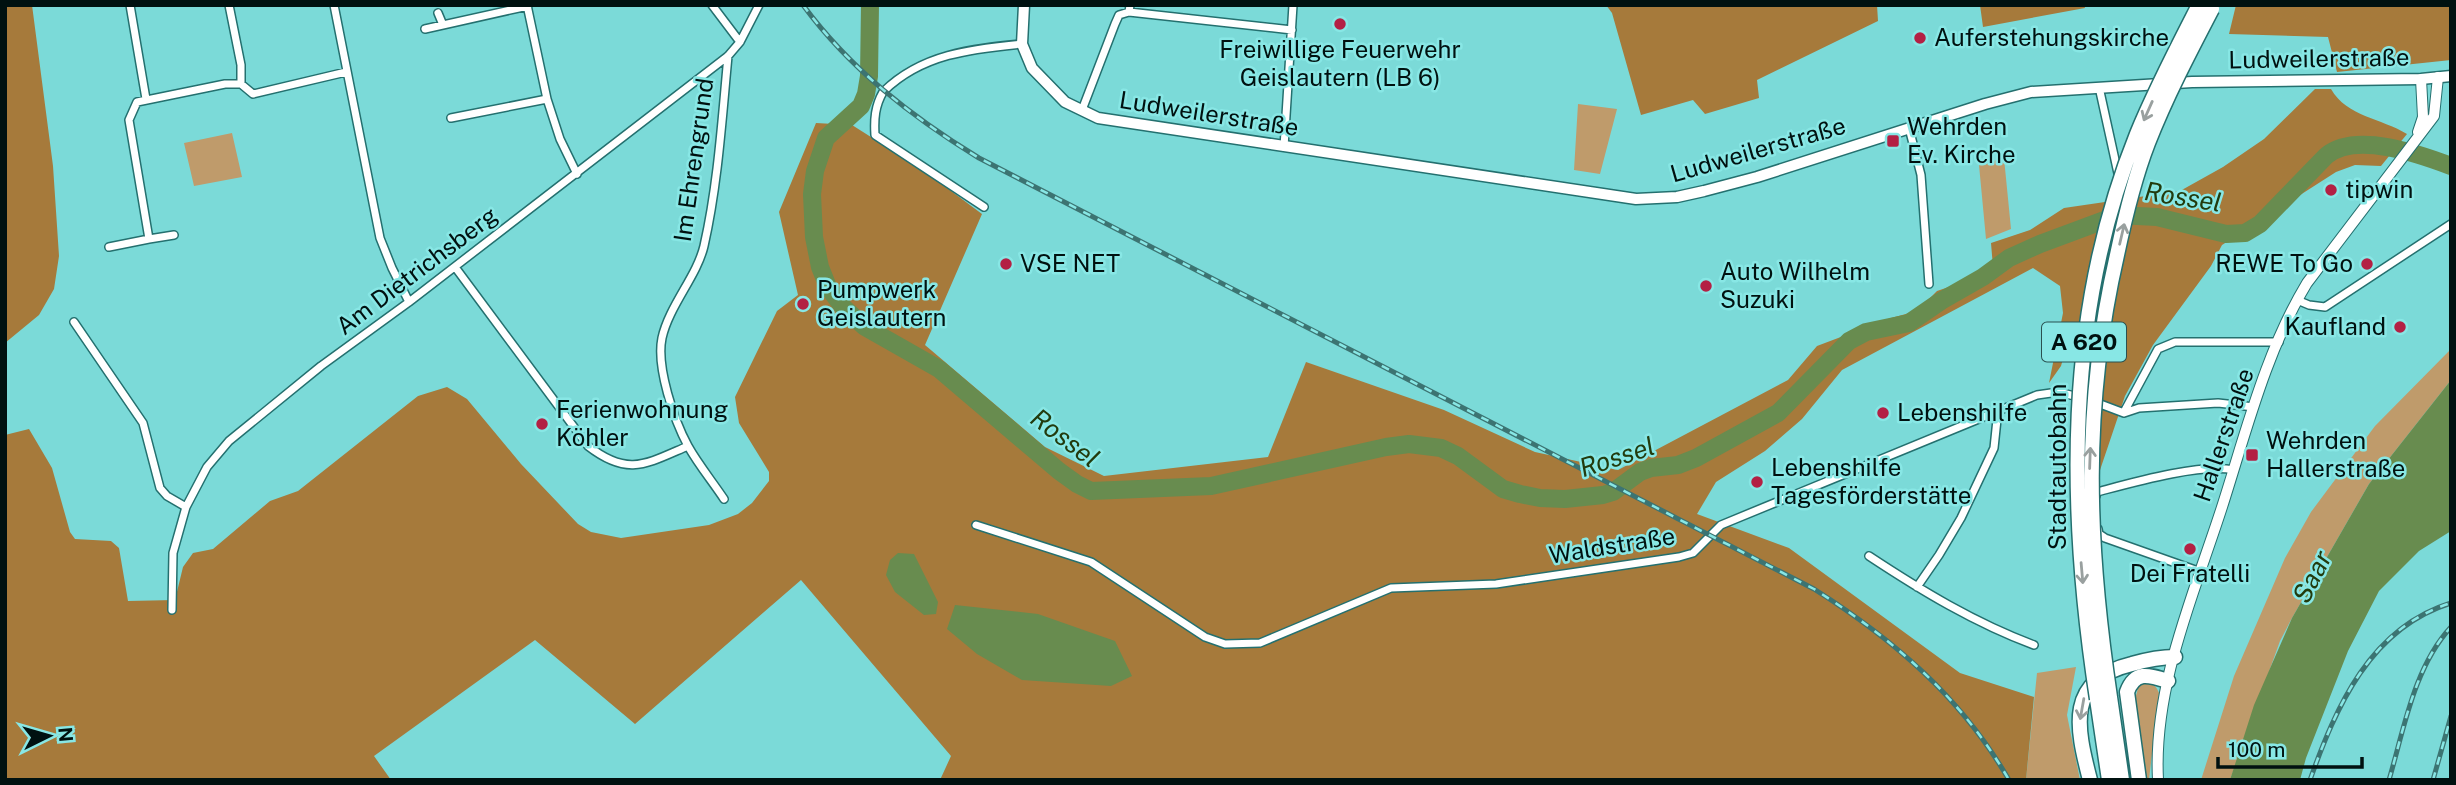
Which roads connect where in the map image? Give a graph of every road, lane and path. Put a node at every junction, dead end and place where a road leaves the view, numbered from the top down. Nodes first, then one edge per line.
1 (130, 5) edge
2 (229, 5) edge
3 (334, 5) edge
4 (528, 5) edge
5 (712, 5) edge
6 (759, 5) edge
7 (1024, 5) edge
8 (1293, 5) edge
9 (2208, 6) edge
10 (1130, 9) edge
11 (438, 13) dead end
12 (443, 25) junction
13 (425, 29) dead end
14 (1292, 30) junction
15 (740, 42) junction
16 (1022, 44) junction
17 (728, 56) junction
18 (346, 72) junction
19 (2451, 76) edge
20 (2438, 77) junction
21 (2421, 79) junction
22 (241, 84) junction
23 (2099, 87) junction
24 (146, 99) junction
25 (547, 99) junction
26 (1082, 110) junction
27 (451, 118) dead end
28 (1909, 128) junction
29 (2416, 139) junction
30 (1284, 147) junction
31 (577, 174) junction
32 (2124, 195) dead end
33 (984, 207) dead end
34 (2451, 224) edge
35 (174, 235) dead end
36 (149, 239) junction
37 (109, 247) dead end
38 (455, 267) junction
39 (1929, 284) dead end
40 (2297, 300) junction
41 (410, 302) junction
42 (74, 322) dead end
43 (2279, 342) junction
44 (2254, 407) junction
45 (1998, 410) junction
46 (2124, 413) junction
47 (688, 446) junction
48 (2234, 470) junction
49 (724, 499) dead end
50 (186, 507) junction
51 (976, 525) dead end
52 (1870, 556) dead end
53 (2201, 572) junction
54 (1917, 587) junction
55 (172, 610) dead end
56 (2034, 645) dead end
57 (2175, 657) junction
58 (2168, 681) junction
59 (2103, 698) junction
60 (2090, 780) edge
61 (2109, 780) edge
62 (2122, 780) edge
63 (2139, 780) edge
64 (2158, 780) edge

1 - 24 street
2 - 22 street
3 - 18 street
4 - 12 street
4 - 25 street
5 - 15 street
6 - 15 street, Am Dietrichsberg
7 - 16 main road, Ludweilerstraße
8 - 14 street
9 - 59 highway, Stadtautobahn / A 620, bridge
10 - 14 street
10 - 26 street
11 - 12 street
12 - 13 street
14 - 30 street
15 - 17 street, Am Dietrichsberg
16 - 26 main road, Ludweilerstraße
16 - 33 street
17 - 31 street, Am Dietrichsberg
17 - 47 street, Im Ehrengrund
18 - 22 street
18 - 41 street
19 - 20 main road, Ludweilerstraße
20 - 21 main road, Ludweilerstraße
20 - 29 street, Hallerstraße
21 - 23 main road, Ludweilerstraße
21 - 29 street, Hallerstraße
22 - 24 street
23 - 28 main road, Ludweilerstraße
23 - 32 street
24 - 36 street
25 - 27 street
25 - 31 street
26 - 30 main road, Ludweilerstraße
28 - 30 main road, Ludweilerstraße
28 - 39 street
29 - 40 street, Hallerstraße
31 - 38 street, Am Dietrichsberg
34 - 40 street
35 - 36 street
36 - 37 street
38 - 41 street, Am Dietrichsberg
38 - 47 street
40 - 43 street, Hallerstraße
41 - 50 street, Am Dietrichsberg
42 - 50 street
43 - 44 street, Hallerstraße
43 - 46 street
44 - 46 street
44 - 48 street, Hallerstraße
45 - 46 street, Waldstraße
45 - 51 street, Waldstraße
45 - 54 street
47 - 49 street, Im Ehrengrund
48 - 53 street, Hallerstraße
48 - 53 street
50 - 55 street, Am Dietrichsberg
52 - 54 street
53 - 57 street, Hallerstraße
54 - 56 street
57 - 58 street, Hallerstraße
57 -> 60 highway
58 - 63 highway
58 - 64 street, Hallerstraße
59 - 61 highway, Stadtautobahn / A 620
59 - 62 highway, A 620

